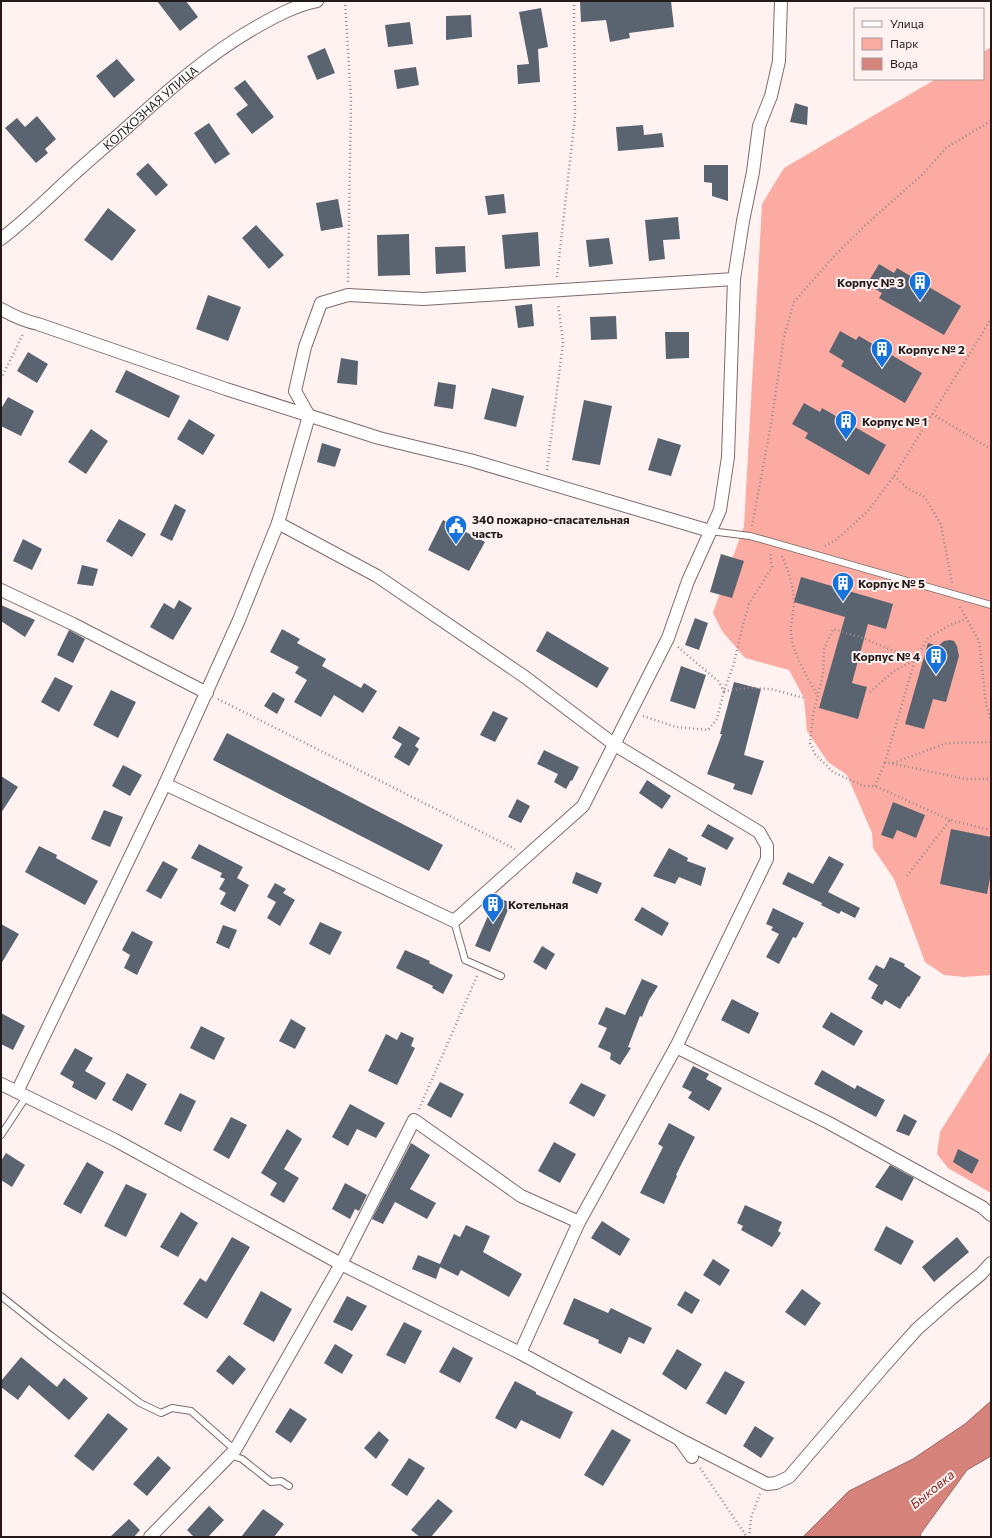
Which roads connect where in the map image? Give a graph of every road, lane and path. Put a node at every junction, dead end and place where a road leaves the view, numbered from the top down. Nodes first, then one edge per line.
1 (317, 1) edge
2 (345, 1) edge
3 (574, 1) edge
4 (781, 1) edge
5 (991, 121) edge
6 (1, 239) edge
7 (734, 279) junction
8 (556, 290) junction
9 (348, 294) junction
10 (1, 308) edge
11 (991, 319) edge
12 (28, 322) junction
13 (1, 379) edge
14 (932, 414) junction
15 (309, 416) junction
16 (991, 449) edge
17 (894, 476) junction
18 (546, 482) junction
19 (278, 523) junction
20 (710, 531) junction
21 (750, 536) junction
22 (836, 540) dead end
23 (768, 541) junction
24 (778, 544) junction
25 (1, 590) edge
26 (955, 595) junction
27 (991, 605) edge
28 (966, 619) junction
29 (668, 638) junction
30 (915, 660) junction
31 (724, 691) junction
32 (870, 692) dead end
33 (207, 693) junction
34 (818, 696) junction
35 (804, 698) dead end
36 (630, 712) junction
37 (991, 721) edge
38 (991, 742) edge
39 (615, 745) junction
40 (885, 762) junction
41 (893, 763) junction
42 (991, 779) edge
43 (165, 784) junction
44 (875, 786) junction
45 (950, 820) junction
46 (991, 830) edge
47 (528, 856) junction
48 (907, 876) dead end
49 (454, 921) junction
50 (481, 967) junction
51 (501, 976) dead end
52 (676, 1048) junction
53 (1, 1084) edge
54 (21, 1094) junction
55 (414, 1120) junction
56 (1, 1135) edge
57 (991, 1215) edge
58 (579, 1222) junction
59 (991, 1263) edge
60 (341, 1264) junction
61 (1, 1296) edge
62 (520, 1353) junction
63 (679, 1439) junction
64 (233, 1453) junction
65 (692, 1457) joint
66 (767, 1484) junction
67 (289, 1486) dead end
68 (150, 1537) edge
69 (748, 1537) edge

1 - 6 street, КОЛХОЗНАЯ УЛИЦА
2 - 9 path
3 - 8 path
4 - 7 street
5 - 21 path
7 - 8 street
7 - 20 street
8 - 9 street
8 - 18 path
9 - 15 street
10 - 12 street
11 - 14 path
12 - 13 path
12 - 15 street
14 - 16 path
14 - 17 path
15 - 18 street
15 - 19 street
17 - 22 path
17 - 26 path
18 - 20 street
19 - 33 street
19 - 39 street
20 - 21 lane
20 - 29 street
21 - 23 lane
23 - 24 lane
23 - 31 path
24 - 26 lane
24 - 34 path
25 - 33 street
26 - 27 lane
26 - 28 path
28 - 30 path
28 - 37 path
29 - 31 path
29 - 36 street
30 - 32 path
30 - 34 path
30 - 40 path
31 - 35 path
31 - 36 path
33 - 43 street
33 - 47 path
34 - 44 path
36 - 39 street
38 - 41 path
39 - 47 street
39 - 52 street
40 - 41 path
40 - 44 path
41 - 42 path
43 - 49 street
43 - 54 street
44 - 45 path
45 - 46 path
45 - 48 path
47 - 49 street
49 - 50 lane
50 - 51 lane
50 - 55 path
52 - 57 street
52 - 58 street
53 - 54 street
54 - 56 lane
54 - 60 street
55 - 58 street
55 - 60 street
58 - 62 street
59 - 66 street
60 - 62 street
60 - 64 street
61 - 64 lane
62 - 63 street
63 - 65 street
63 - 66 street
64 - 67 lane
64 - 68 street
65 - 69 path
66 - 69 path

